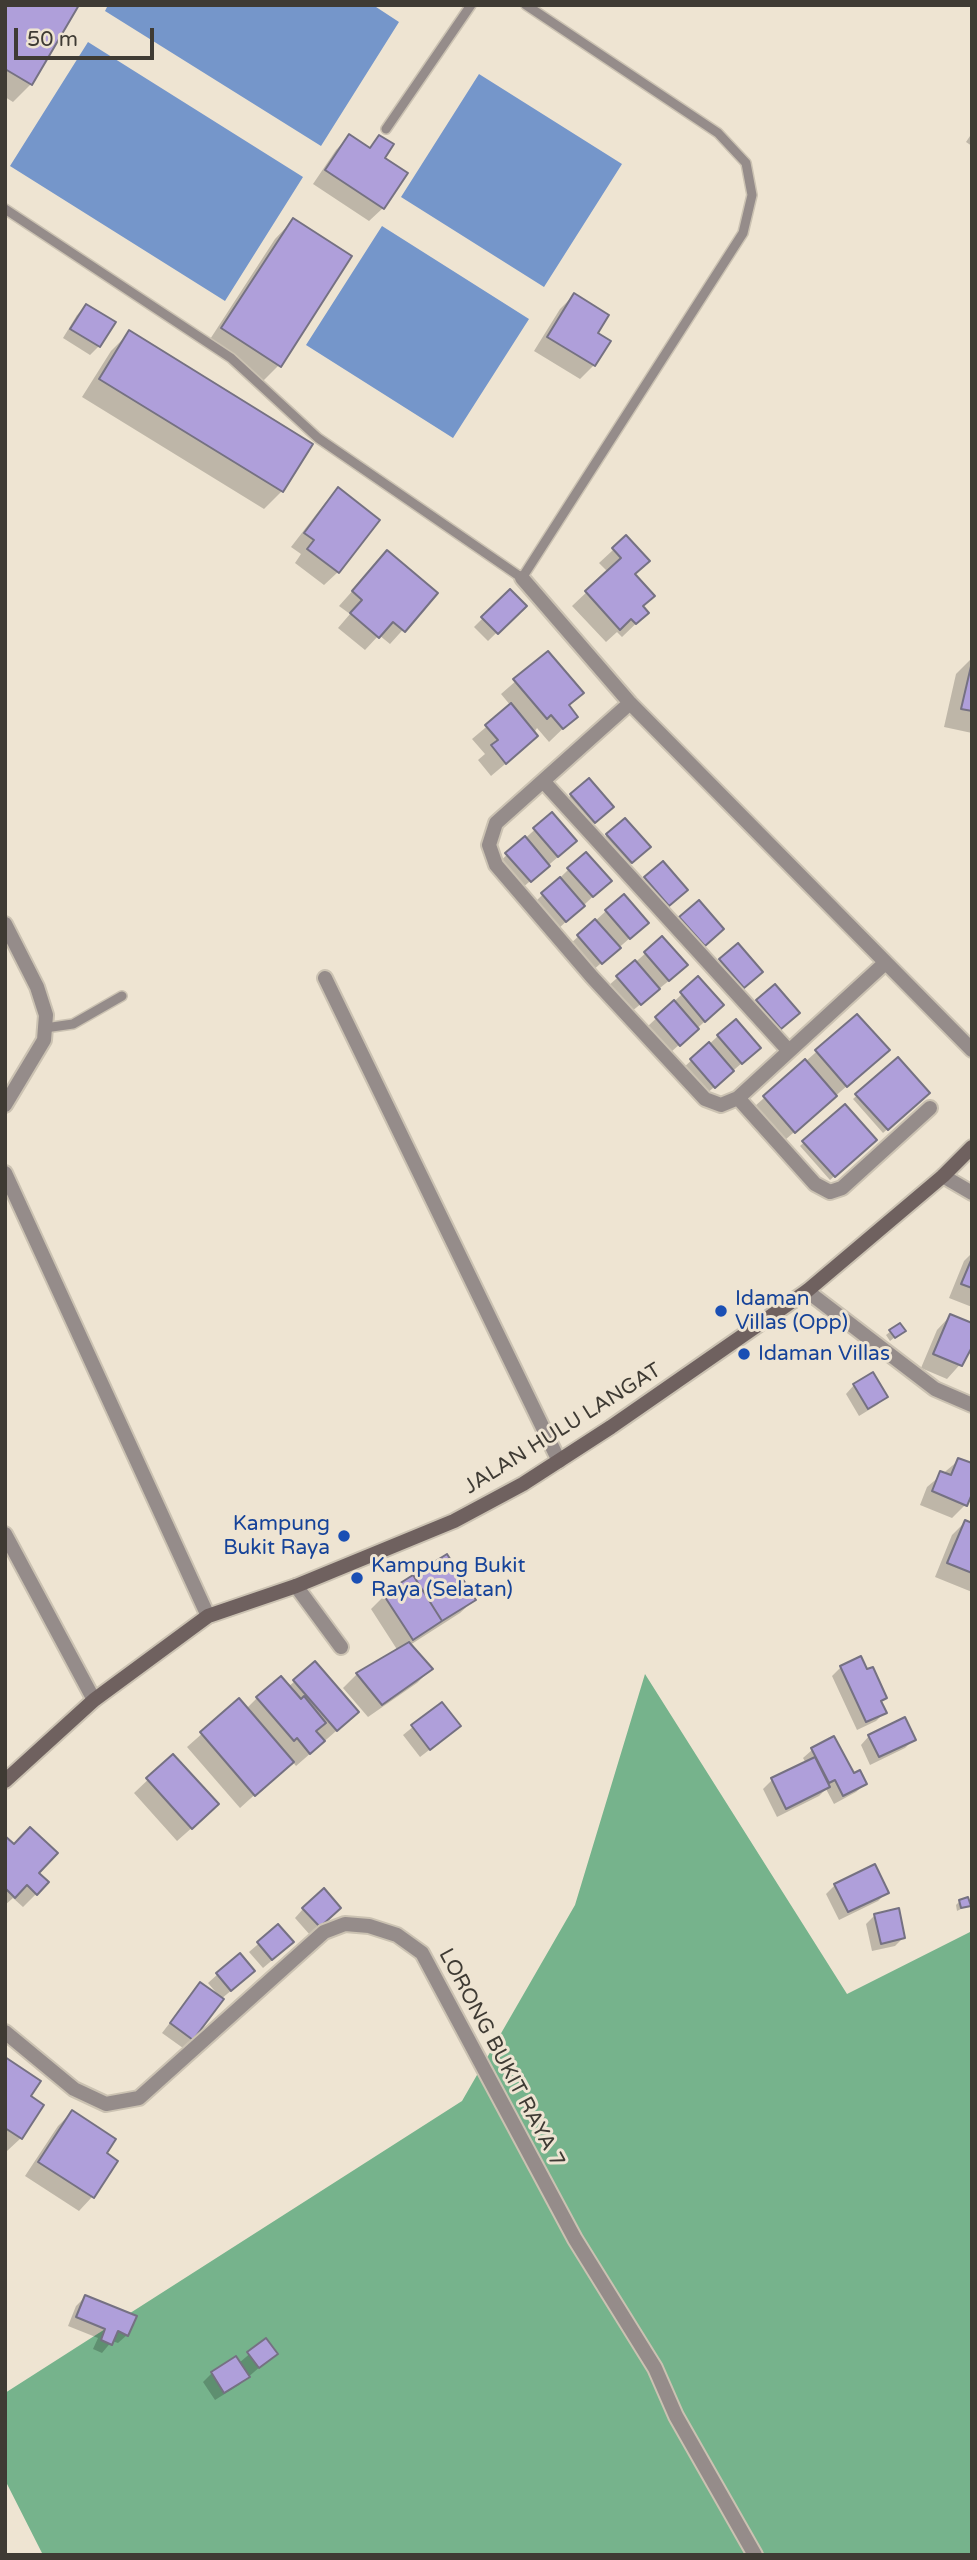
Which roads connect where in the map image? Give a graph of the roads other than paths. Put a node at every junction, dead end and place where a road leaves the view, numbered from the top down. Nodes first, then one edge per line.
1 (471, 5) edge
2 (526, 5) edge
3 (386, 130) dead end
4 (5, 209) edge
5 (522, 578) junction
6 (630, 703) junction
7 (543, 781) junction
8 (5, 925) edge
9 (884, 964) junction
10 (325, 978) dead end
11 (122, 996) dead end
12 (45, 1028) junction
13 (972, 1050) edge
14 (789, 1051) junction
15 (738, 1098) junction
16 (5, 1105) edge
17 (930, 1108) dead end
18 (972, 1147) edge
19 (5, 1173) edge
20 (943, 1176) junction
21 (972, 1193) edge
22 (807, 1291) junction
23 (972, 1405) edge
24 (559, 1461) junction
25 (5, 1534) edge
26 (296, 1586) junction
27 (208, 1616) junction
28 (341, 1647) dead end
29 (94, 1700) junction
30 (5, 1781) edge
31 (5, 2032) edge
32 (755, 2555) edge

1 - 3 lane
2 - 5 lane
4 - 5 lane
5 - 6 street
6 - 7 street
6 - 9 street
7 - 14 street
7 - 15 street
8 - 12 street
9 - 13 street
9 - 14 street
10 - 24 street
11 - 12 lane
12 - 16 street
14 - 15 street
15 - 17 street
18 - 20 main road, JALAN HULU LANGAT
19 - 27 street
20 - 21 street
20 - 22 main road, JALAN HULU LANGAT
22 - 23 street
22 - 24 main road, JALAN HULU LANGAT
24 - 26 main road, JALAN HULU LANGAT
25 - 29 street
26 - 27 main road, JALAN HULU LANGAT
26 - 28 street
27 - 29 main road, JALAN HULU LANGAT
29 - 30 main road, JALAN HULU LANGAT
31 - 32 street, LORONG BUKIT RAYA 7

